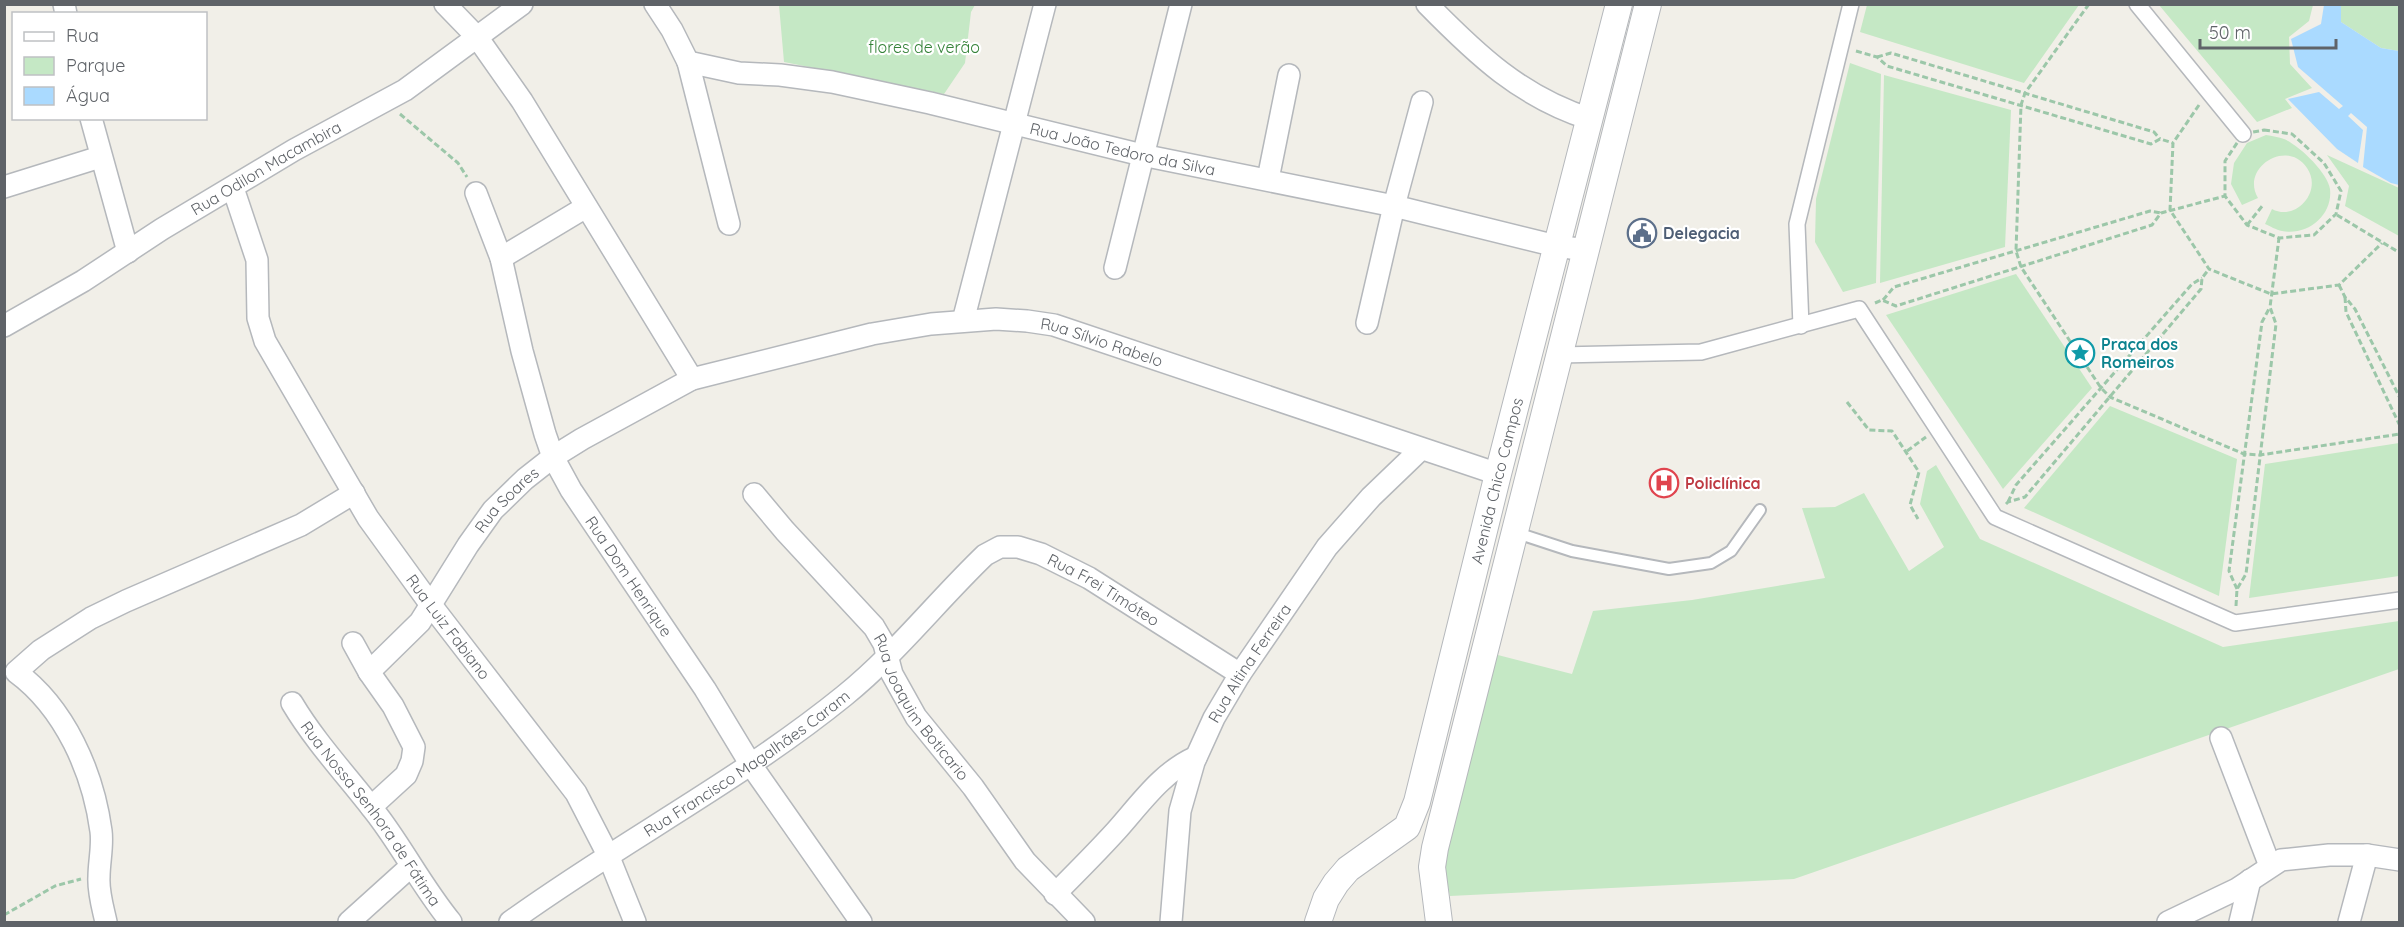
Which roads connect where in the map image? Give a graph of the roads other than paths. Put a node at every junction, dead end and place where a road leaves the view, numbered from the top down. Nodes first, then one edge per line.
1 (445, 4) edge
2 (522, 4) edge
3 (655, 4) edge
4 (1045, 4) edge
5 (1181, 4) edge
6 (1427, 4) edge
7 (1619, 4) edge
8 (1648, 4) edge
9 (1851, 4) edge
10 (2137, 4) edge
11 (477, 37) junction
12 (688, 62) junction
13 (1290, 75) dead end
14 (1422, 102) dead end
15 (1590, 119) junction
16 (91, 120) edge
17 (1014, 123) junction
18 (2243, 134) road end
19 (1142, 155) junction
20 (100, 157) junction
21 (1268, 179) junction
22 (4, 187) edge
23 (233, 188) junction
24 (476, 193) road end
25 (1394, 206) junction
26 (586, 207) junction
27 (729, 224) dead end
28 (1556, 246) junction
29 (1586, 250) junction
30 (128, 252) junction
31 (501, 258) junction
32 (1115, 268) dead end
33 (963, 321) junction
34 (1367, 323) dead end
35 (4, 326) edge
36 (1802, 326) junction
37 (1559, 355) junction
38 (692, 379) junction
39 (1421, 449) junction
40 (553, 457) junction
41 (1498, 474) junction
42 (354, 493) junction
43 (754, 494) dead end
44 (1760, 510) dead end
45 (1514, 532) junction
46 (962, 577) joint
47 (2400, 600) edge
48 (431, 605) junction
49 (1460, 624) junction
50 (1489, 631) junction
51 (353, 643) dead end
52 (887, 659) junction
53 (369, 672) junction
54 (1240, 674) junction
55 (292, 703) dead end
56 (2221, 738) dead end
57 (1196, 757) junction
58 (752, 765) junction
59 (371, 807) junction
60 (608, 855) junction
61 (2367, 855) junction
62 (2400, 860) edge
63 (2270, 866) junction
64 (410, 867) junction
65 (2250, 880) junction
66 (1055, 894) junction
67 (106, 922) edge
68 (349, 922) edge
69 (451, 922) edge
70 (510, 922) edge
71 (635, 922) edge
72 (861, 922) edge
73 (1084, 922) edge
74 (1171, 922) edge
75 (1318, 922) edge
76 (1439, 922) edge
77 (2169, 922) edge
78 (2240, 922) edge
79 (2349, 922) edge

1 - 11 street
2 - 11 street, Rua Odilon Macambira
3 - 12 street
4 - 17 street
5 - 19 street
6 - 15 street
7 - 15 street, Avenida Chico Campos
8 - 29 street, Avenida Chico Campos
9 - 36 street
10 - 18 street
11 - 23 street, Rua Odilon Macambira
11 - 26 street
12 - 17 street, Rua João Tedoro da Silva
12 - 27 street
13 - 21 street
14 - 25 street
15 - 28 street, Avenida Chico Campos
16 - 20 street
17 - 19 street, Rua João Tedoro da Silva
17 - 33 street
19 - 21 street, Rua João Tedoro da Silva
19 - 32 street
20 - 22 street
20 - 30 street
21 - 25 street, Rua João Tedoro da Silva
23 - 30 street, Rua Odilon Macambira
23 - 42 street, Rua Luiz Fabiano
24 - 31 street, Rua Dom Henrique
25 - 28 street, Rua João Tedoro da Silva
25 - 34 street
26 - 31 street
26 - 38 street
28 - 29 street, Rua João Tedoro da Silva
28 - 41 street, Avenida Chico Campos
29 - 37 street, Avenida Chico Campos
30 - 35 street, Rua Odilon Macambira
31 - 40 street, Rua Dom Henrique
33 - 38 street, Rua Sílvio Rabelo
33 - 39 street, Rua Sílvio Rabelo
36 - 37 street
36 - 47 street
37 - 45 street, Avenida Chico Campos
38 - 40 street, Rua Soares
39 - 41 street, Rua Sílvio Rabelo
39 - 54 street, Rua Altina Ferreira
40 - 48 street, Rua Soares
40 - 58 street, Rua Dom Henrique
41 - 49 street, Avenida Chico Campos
42 - 48 street, Rua Luiz Fabiano
42 - 67 street
43 - 52 street, Rua Joaquim Boticario
44 - 45 lane
45 - 50 street, Avenida Chico Campos
46 - 52 street, Rua Francisco Magalhães Caram
46 - 54 street, Rua Frei Timóteo
48 - 53 street, Rua Soares
48 - 60 street, Rua Luiz Fabiano
49 - 50 street
49 - 75 street, Avenida Chico Campos
50 - 76 street, Avenida Chico Campos
51 - 53 street
52 - 58 street, Rua Francisco Magalhães Caram
52 - 66 street, Rua Joaquim Boticario
53 - 59 street
54 - 57 street, Rua Altina Ferreira
55 - 59 street, Rua Nossa Senhora de Fátima
56 - 63 street
57 - 66 street
57 - 74 street, Rua Altina Ferreira
58 - 60 street, Rua Francisco Magalhães Caram
58 - 72 street, Rua Dom Henrique
59 - 64 street, Rua Nossa Senhora de Fátima
60 - 70 street, Rua Francisco Magalhães Caram
60 - 71 street, Rua Luiz Fabiano
61 - 62 street
61 - 63 street
61 - 79 street
63 - 65 street
64 - 68 street
64 - 69 street, Rua Nossa Senhora de Fátima
65 - 77 street
65 - 78 street
66 - 73 street, Rua Joaquim Boticario

